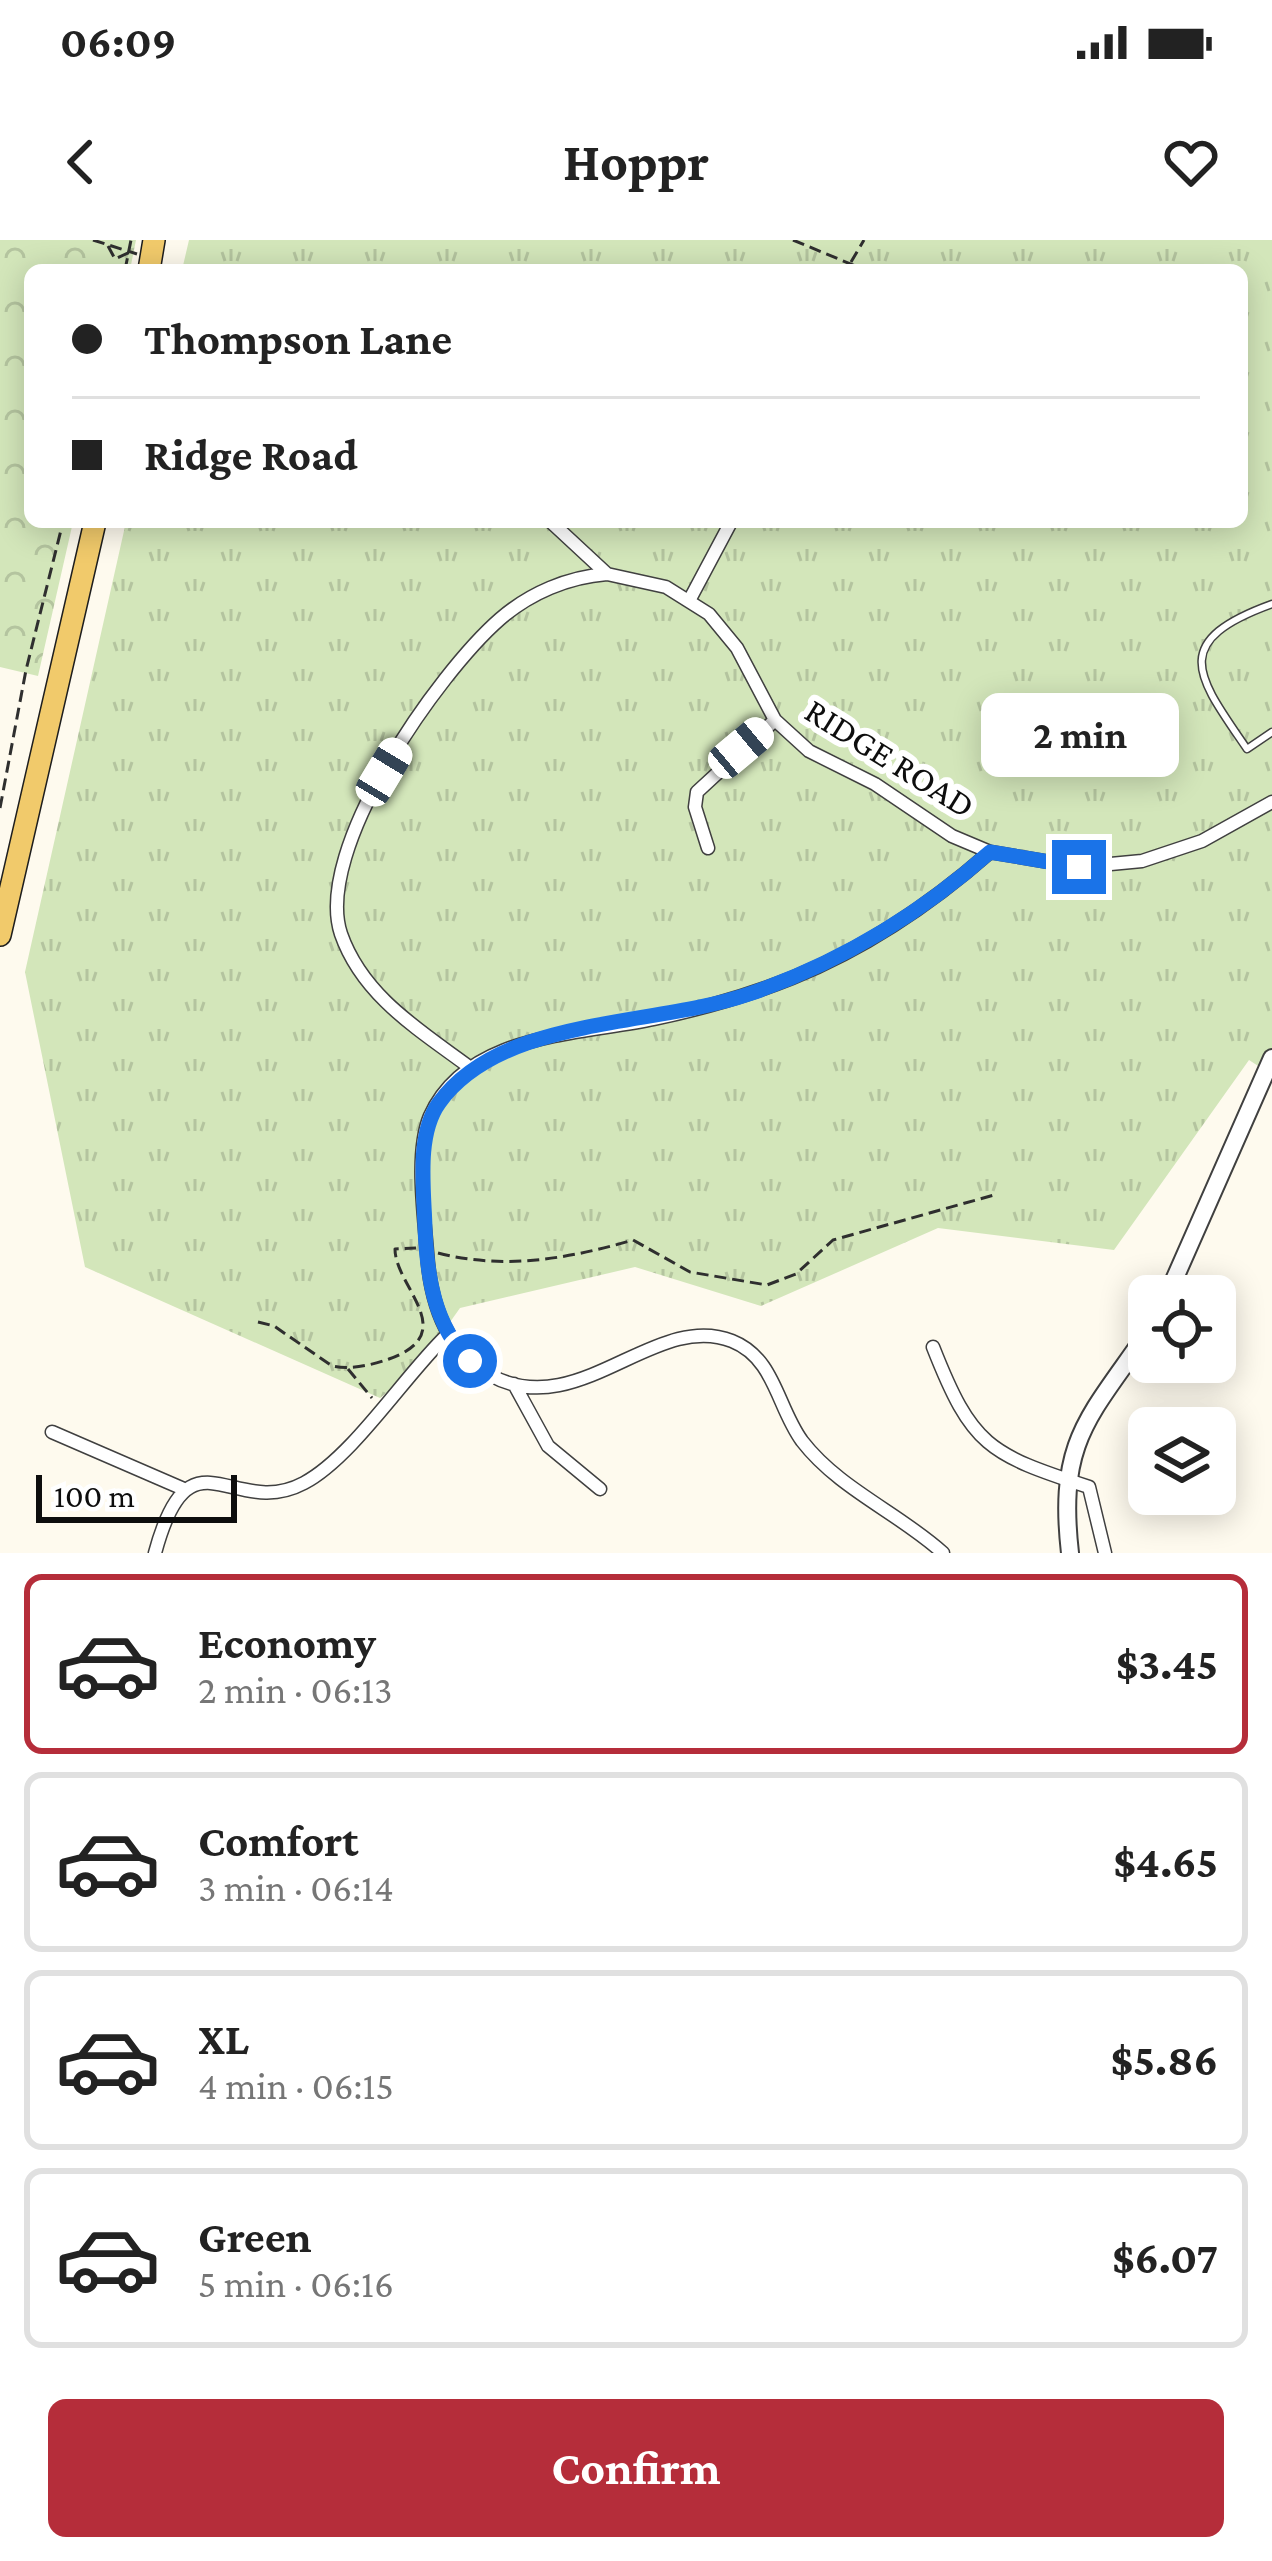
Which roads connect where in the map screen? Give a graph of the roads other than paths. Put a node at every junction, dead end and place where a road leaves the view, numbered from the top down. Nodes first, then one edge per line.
1 (93, 528) edge
2 (557, 528) edge
3 (728, 528) edge
4 (607, 574) junction
5 (690, 599) junction
6 (1272, 604) edge
7 (775, 720) junction
8 (1272, 732) edge
9 (1272, 802) edge
10 (708, 848) dead end
11 (990, 852) junction
12 (0, 935) edge
13 (1272, 1058) edge
14 (472, 1069) junction
15 (1268, 1082) edge
16 (1177, 1275) edge
17 (447, 1335) junction
18 (932, 1347) dead end
19 (1128, 1359) edge
20 (514, 1384) junction
21 (52, 1432) dead end
22 (1067, 1480) junction
23 (600, 1489) dead end
24 (186, 1490) junction
25 (154, 1553) edge
26 (944, 1553) edge
27 (1070, 1553) edge
28 (1105, 1553) edge

1 - 12 main road
2 - 4 street, RIDGE ROAD
3 - 5 street
4 - 5 street, RIDGE ROAD
4 - 14 street
5 - 7 street, RIDGE ROAD
6 - 8 lane
7 - 10 street
7 - 11 street, RIDGE ROAD
9 - 11 street, RIDGE ROAD
11 - 14 street
13 - 15 street
14 - 17 street
15 - 16 street
17 - 20 street
17 - 24 street
18 - 22 street
19 - 22 street
20 - 23 street
20 - 26 street
21 - 24 street
22 - 27 street
22 - 28 street
24 - 25 street

